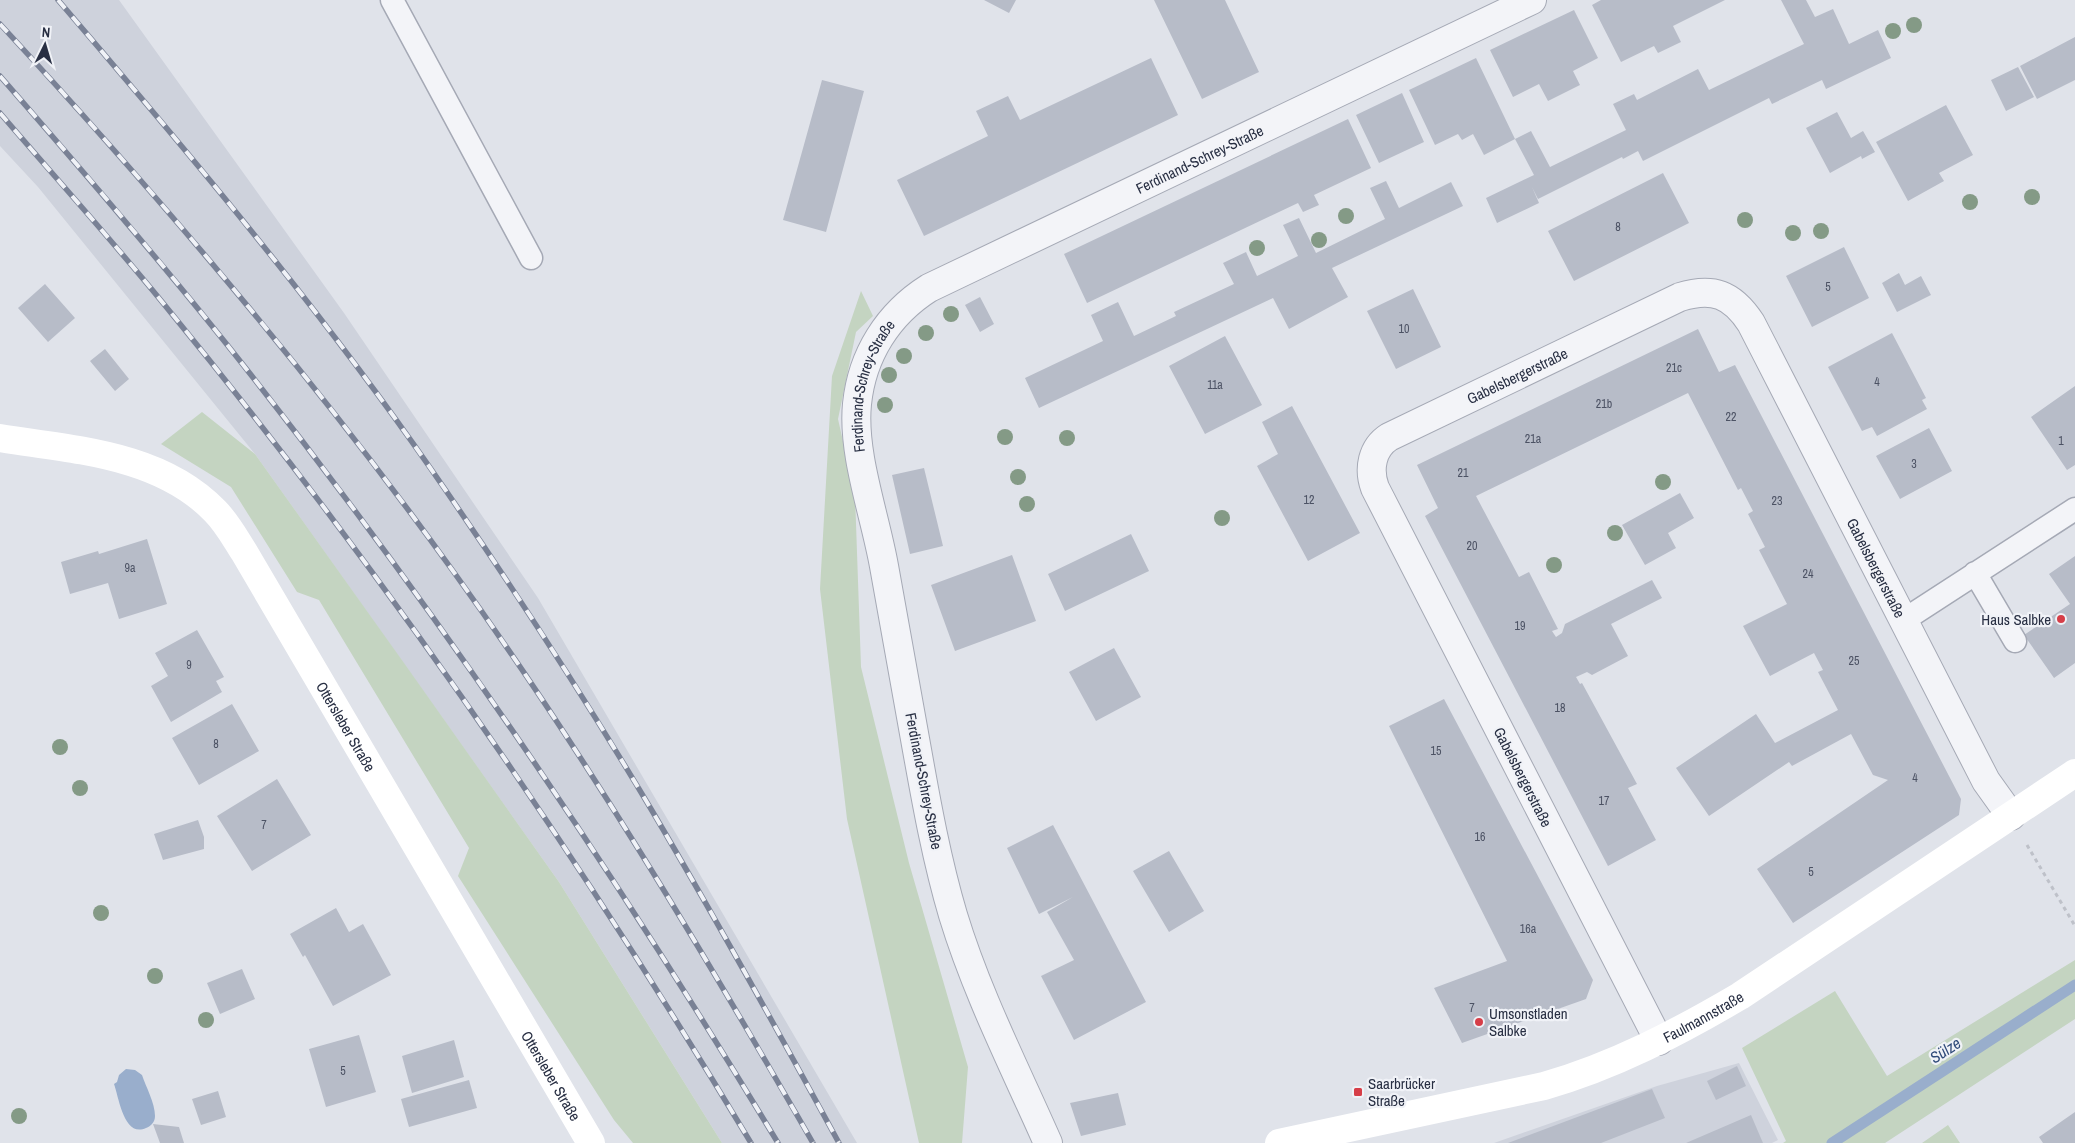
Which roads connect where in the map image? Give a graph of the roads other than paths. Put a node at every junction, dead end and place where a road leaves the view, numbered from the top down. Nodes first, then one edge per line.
1 (392, 0) edge
2 (1532, 0) edge
3 (531, 258) dead end
4 (0, 438) edge
5 (2075, 508) edge
6 (1975, 573) junction
7 (1904, 620) junction
8 (2015, 641) dead end
9 (2075, 773) edge
10 (2011, 816) junction
11 (1659, 1041) junction
12 (591, 1143) edge
13 (1048, 1143) edge
14 (1279, 1143) edge

1 - 3 lane
2 - 13 street, Ferdinand-Schrey-Straße
4 - 12 main road, Ottersleber Straße
5 - 6 lane
6 - 7 lane
6 - 8 lane
7 - 10 street, Gabelsbergerstraße
7 - 11 street, Gabelsbergerstraße
9 - 10 main road, Faulmannstraße
10 - 11 main road, Faulmannstraße
11 - 14 main road, Faulmannstraße

